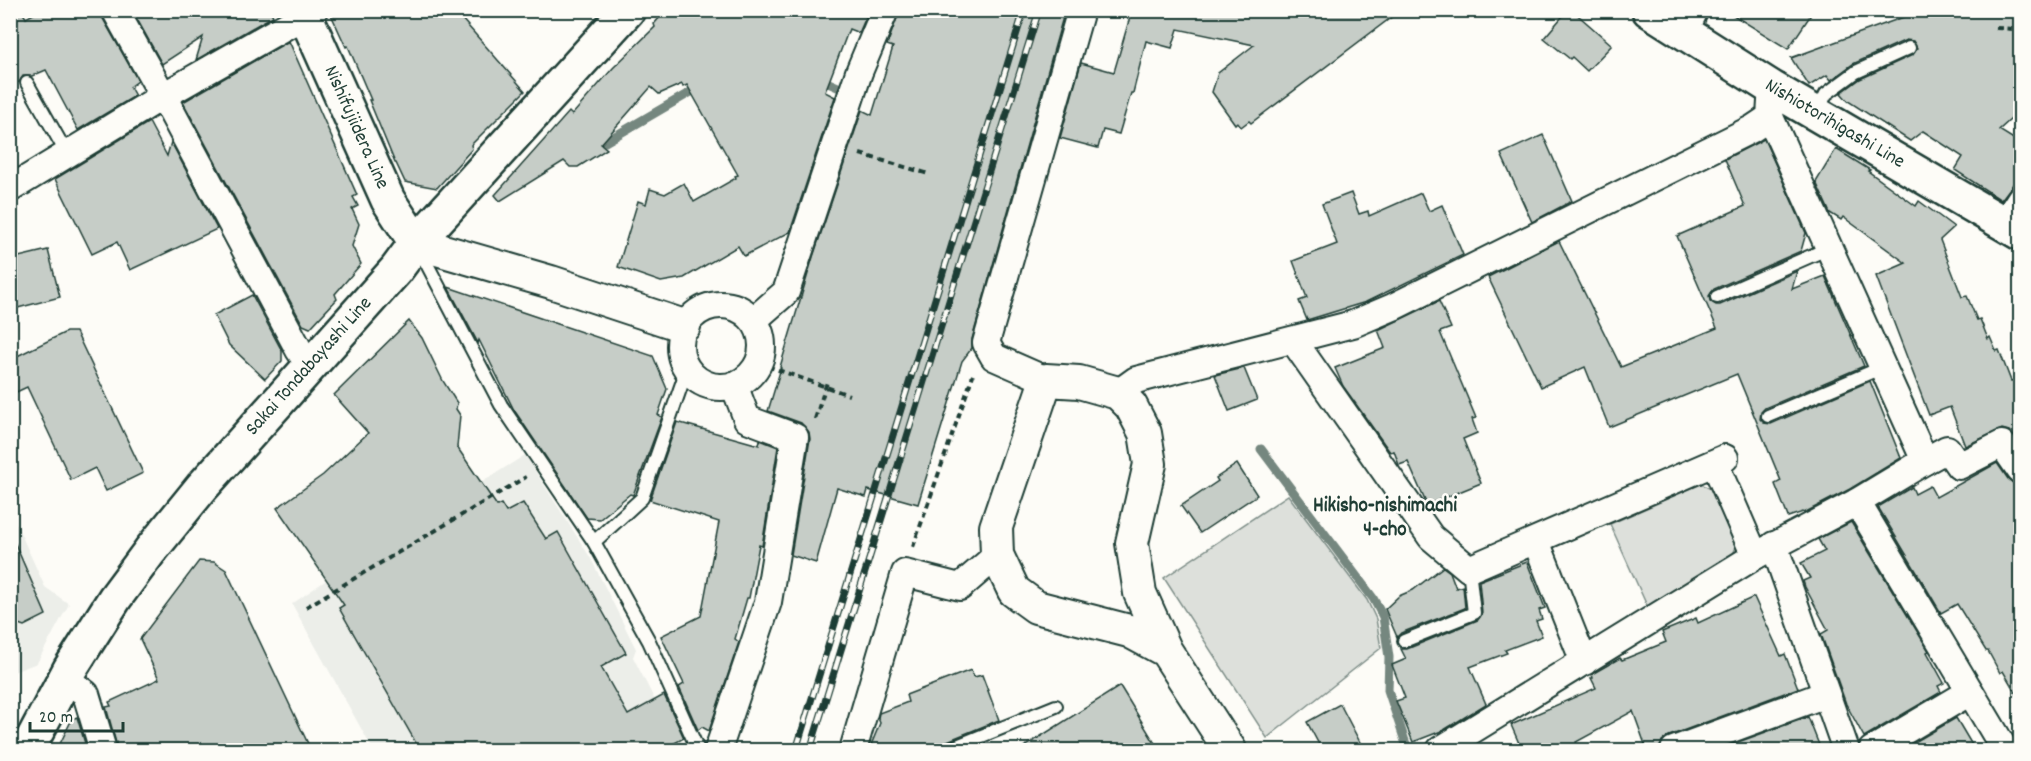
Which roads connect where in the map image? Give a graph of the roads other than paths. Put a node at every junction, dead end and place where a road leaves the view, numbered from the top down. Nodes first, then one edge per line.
1 (115, 10) edge
2 (628, 10) edge
3 (885, 10) edge
4 (1082, 10) edge
5 (1649, 10) edge
6 (307, 12) edge
7 (1689, 22) edge
8 (1910, 48) dead end
9 (27, 83) dead end
10 (163, 96) junction
11 (1771, 103) junction
12 (1816, 113) junction
13 (67, 154) junction
14 (10, 189) edge
15 (2015, 219) edge
16 (416, 243) junction
17 (1829, 248) junction
18 (1717, 297) dead end
19 (754, 320) junction
20 (684, 326) junction
21 (1293, 340) junction
22 (309, 365) junction
23 (1883, 367) junction
24 (687, 369) junction
25 (1046, 380) junction
26 (735, 385) junction
27 (1118, 393) junction
28 (1768, 416) dead end
29 (1925, 461) junction
30 (2020, 470) edge
31 (1857, 502) junction
32 (1536, 541) junction
33 (594, 542) junction
34 (1764, 550) junction
35 (997, 555) junction
36 (1469, 569) junction
37 (1404, 641) dead end
38 (1166, 651) junction
39 (1584, 662) junction
40 (65, 678) junction
41 (1970, 692) junction
42 (1826, 694) junction
43 (1056, 706) dead end
44 (27, 750) edge
45 (104, 750) edge
46 (698, 750) edge
47 (718, 750) edge
48 (854, 750) edge
49 (947, 750) edge
50 (1230, 750) edge
51 (1440, 750) edge
52 (1674, 750) edge
53 (1846, 750) edge
54 (1872, 750) edge
55 (2005, 750) edge

1 - 10 street
2 - 16 main road, Sakai Tondabayashi Line
3 - 19 street
4 - 25 street
5 - 7 main road, Nishiotorihigashi Line
6 - 10 street
6 - 16 main road, Nishifujiidera Line
7 - 11 main road, Nishiotorihigashi Line
8 - 12 lane
9 - 13 lane
10 - 13 street
10 - 22 street
11 - 12 main road, Nishiotorihigashi Line
11 - 17 street
11 - 21 street
12 - 15 main road, Nishiotorihigashi Line
13 - 14 street
16 - 20 street
16 - 22 main road, Sakai Tondabayashi Line
16 - 33 lane
17 - 18 lane
17 - 23 street
19 - 20 street
19 - 26 street
20 - 24 street
21 - 27 street
21 - 36 street
22 - 40 main road, Sakai Tondabayashi Line
23 - 28 lane
23 - 29 street
24 - 26 street
24 - 33 lane
25 - 27 street
25 - 35 street
26 - 47 street
27 - 38 street
29 - 30 street
29 - 31 street
31 - 34 street
31 - 41 street
32 - 34 street
32 - 36 street
32 - 39 street
33 - 46 lane
34 - 39 street
34 - 42 street
35 - 38 street
35 - 48 street
36 - 37 lane
38 - 50 street
39 - 51 street
40 - 44 main road, Sakai Tondabayashi Line
40 - 45 street
41 - 54 street
41 - 55 street
42 - 52 street
42 - 53 street
43 - 49 lane

